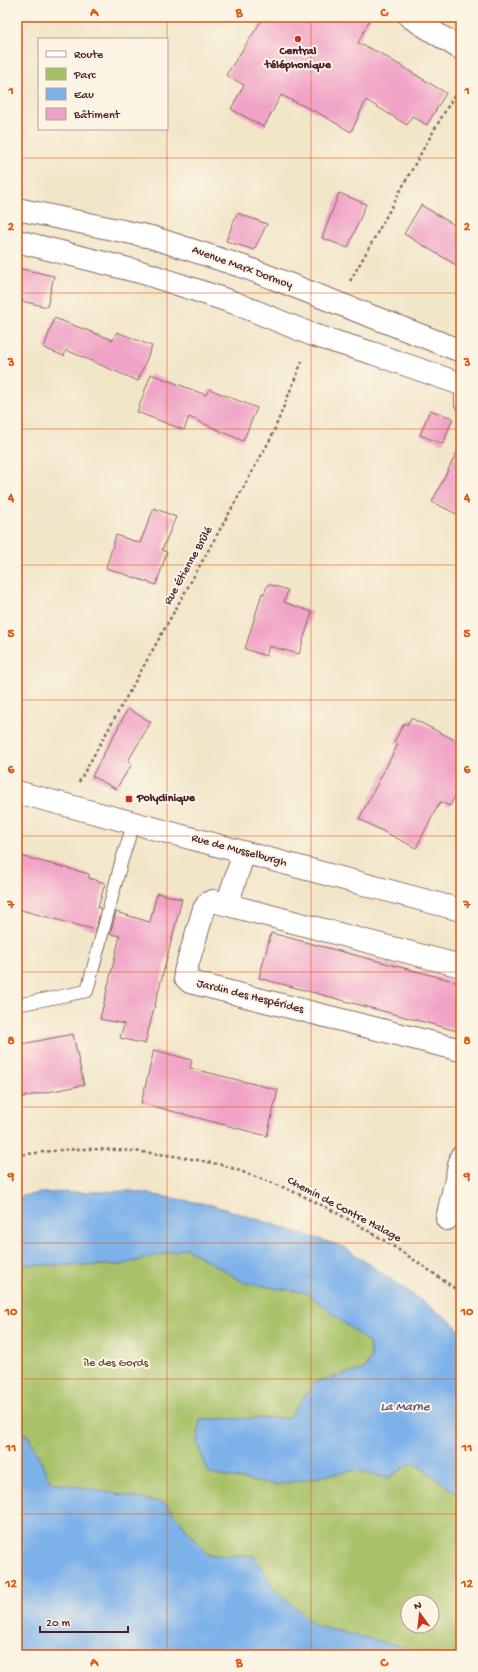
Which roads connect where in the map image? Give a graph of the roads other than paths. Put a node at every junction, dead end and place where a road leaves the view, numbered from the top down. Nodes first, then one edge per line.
1 (410, 17) edge
2 (461, 49) edge
3 (17, 209) edge
4 (17, 241) edge
5 (461, 351) edge
6 (461, 384) edge
7 (461, 396) edge
8 (461, 404) edge
9 (17, 792) edge
10 (134, 822) junction
11 (244, 853) junction
12 (227, 904) junction
13 (461, 910) edge
14 (461, 966) edge
15 (17, 1005) edge
16 (461, 1050) edge
17 (461, 1157) edge
18 (447, 1219) dead end

1 - 2 street
3 - 5 street, Avenue Marx Dormoy
4 - 6 street
7 - 8 lane
9 - 10 street, Rue de Musselburgh
10 - 11 street, Rue de Musselburgh
10 - 15 lane
11 - 12 street
11 - 13 street, Rue de Musselburgh
12 - 14 street, Jardin des Hespérides
12 - 16 street, Jardin des Hespérides
17 - 18 street

